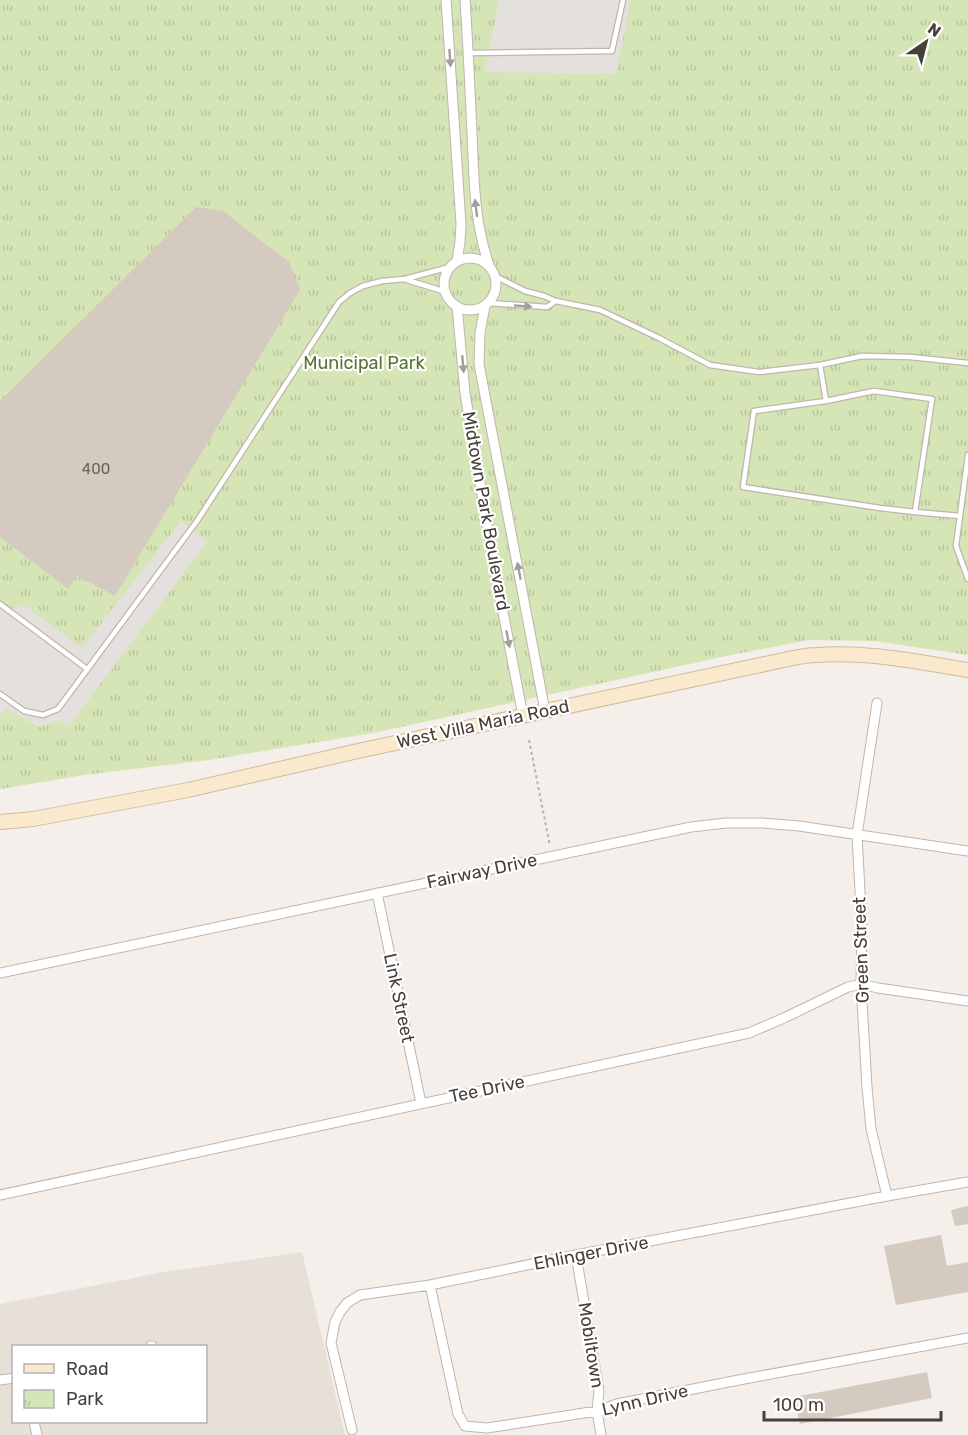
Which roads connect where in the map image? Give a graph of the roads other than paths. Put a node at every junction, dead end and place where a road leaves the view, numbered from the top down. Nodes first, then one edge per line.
1 (446, 0) edge
2 (465, 0) edge
3 (623, 0) edge
4 (469, 53) junction
5 (454, 264) junction
6 (489, 265) junction
7 (495, 276) junction
8 (405, 279) junction
9 (446, 292) junction
10 (556, 301) junction
11 (487, 304) junction
12 (456, 306) junction
13 (968, 363) edge
14 (820, 365) junction
15 (826, 401) junction
16 (968, 454) edge
17 (915, 512) junction
18 (960, 516) junction
19 (968, 579) edge
20 (0, 604) edge
21 (87, 669) junction
22 (968, 670) edge
23 (0, 694) edge
24 (877, 703) dead end
25 (545, 711) junction
26 (523, 716) junction
27 (0, 822) edge
28 (857, 835) junction
29 (968, 851) edge
30 (377, 893) junction
31 (0, 973) edge
32 (861, 984) junction
33 (968, 1001) edge
34 (421, 1103) junction
35 (968, 1182) edge
36 (0, 1194) edge
37 (887, 1196) junction
38 (576, 1255) junction
39 (430, 1285) junction
40 (968, 1338) edge
41 (597, 1412) junction
42 (352, 1430) dead end
43 (601, 1435) edge

1 -> 5 street
2 - 4 street
3 - 4 lane
6 -> 4 street
5 - 6 street
5 - 8 lane
5 - 9 street
6 - 7 street
7 - 10 lane
7 - 11 street
8 - 9 lane
8 - 21 lane
9 - 12 street
11 -> 10 lane
10 - 14 lane
11 - 12 street
25 -> 11 street, Midtown Park Boulevard
12 -> 26 street, Midtown Park Boulevard
13 - 14 lane
14 - 15 lane
15 - 17 lane
15 - 17 lane
16 - 18 lane
17 - 18 lane
18 - 19 lane
20 - 21 lane
21 - 23 lane
22 - 25 main road, West Villa Maria Road
24 - 28 street, Green Street
25 - 26 main road, West Villa Maria Road
26 - 27 main road, West Villa Maria Road
28 - 29 street, Fairway Drive
28 - 30 street, Fairway Drive
28 - 32 street, Green Street
30 - 31 street, Fairway Drive
30 - 34 street, Link Street
32 - 33 street
32 - 34 street, Tee Drive
32 - 37 street, Green Street
34 - 36 street, Tee Drive
35 - 37 street, Ehlinger Drive
37 - 38 street, Ehlinger Drive
38 - 39 street, Ehlinger Drive
38 - 41 street, Mobiltown
39 - 41 street, Lynn Drive
39 - 42 street, Ehlinger Drive
40 - 41 street, Lynn Drive
41 - 43 street, Mobiltown

